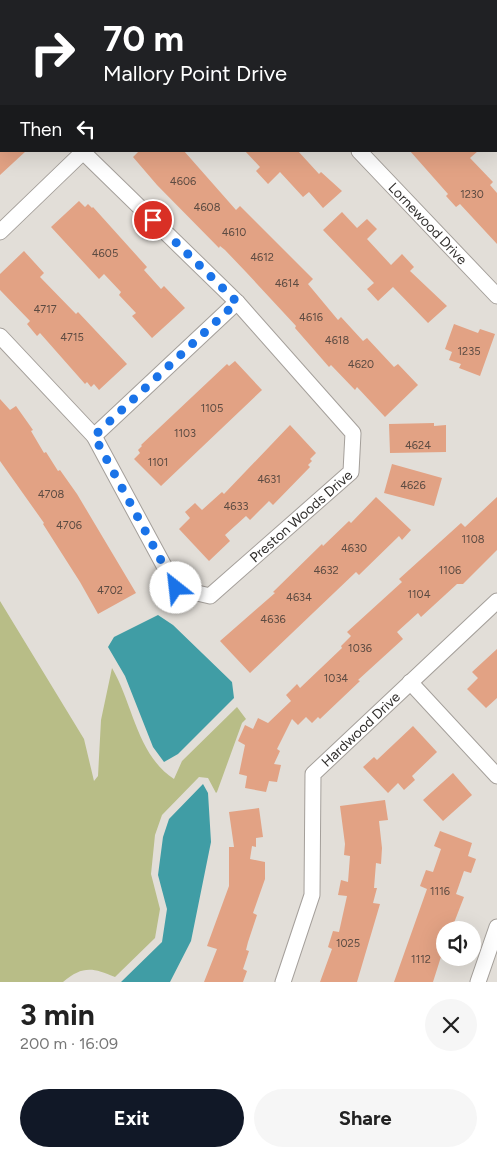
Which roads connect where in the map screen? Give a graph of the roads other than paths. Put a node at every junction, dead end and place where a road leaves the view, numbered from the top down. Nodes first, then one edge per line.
1 (83, 152) edge
2 (360, 152) edge
3 (0, 232) edge
4 (497, 296) edge
5 (237, 302) junction
6 (0, 336) edge
7 (94, 436) junction
8 (497, 601) edge
9 (410, 682) junction
10 (497, 776) edge
11 (497, 927) edge
12 (283, 982) edge
13 (478, 982) edge

1 - 3 street, Preston Woods Drive
1 - 5 street, Preston Woods Drive
2 - 4 street, Lornewood Drive
5 - 7 street
5 - 7 street, Preston Woods Drive
6 - 7 street, Preston Woods Drive
8 - 9 street, Hardwood Drive
9 - 10 street
9 - 12 street, Hardwood Drive
11 - 13 street

